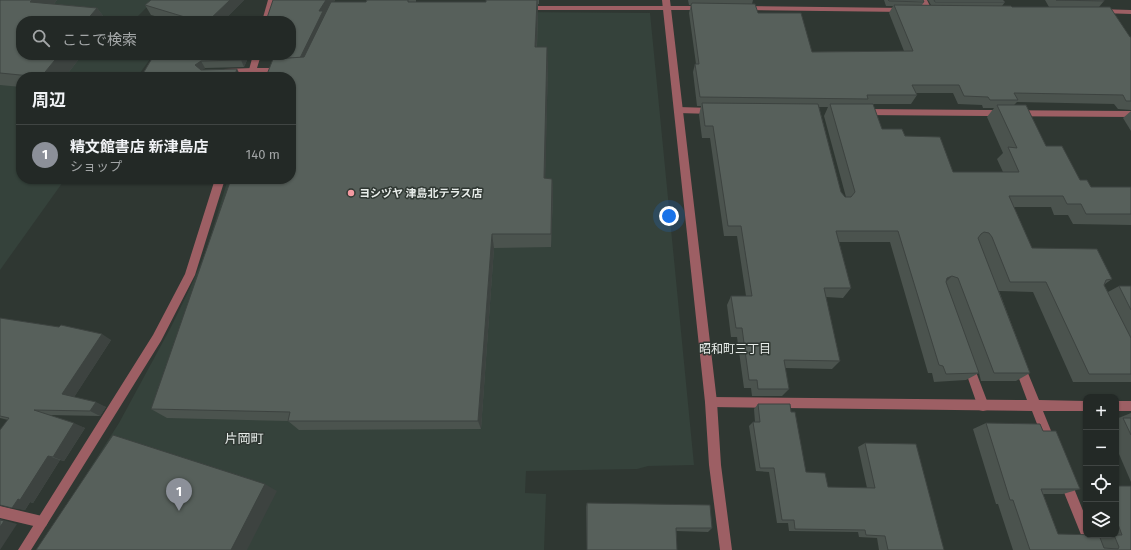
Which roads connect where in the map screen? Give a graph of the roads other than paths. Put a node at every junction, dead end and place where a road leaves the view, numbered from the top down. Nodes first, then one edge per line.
1 (272, 0) edge
2 (923, 0) edge
3 (666, 4) edge
4 (520, 8) edge
5 (714, 8) edge
6 (738, 8) edge
7 (1092, 11) edge
8 (1131, 12) edge
9 (267, 16) edge
10 (256, 60) edge
11 (291, 71) edge
12 (253, 72) edge
13 (278, 72) edge
14 (678, 110) junction
15 (725, 111) edge
16 (854, 112) edge
17 (1131, 114) edge
18 (218, 184) edge
19 (965, 356) edge
20 (1016, 356) edge
21 (711, 402) junction
22 (983, 406) junction
23 (1035, 406) junction
24 (1083, 406) edge
25 (1119, 406) edge
26 (1131, 406) edge
27 (1055, 456) edge
28 (1061, 470) edge
29 (0, 512) edge
30 (42, 522) junction
31 (1083, 525) edge
32 (24, 550) edge
33 (726, 550) edge

1 - 9 street
2 - 6 street
3 - 4 street
3 - 5 street
3 - 14 street
7 - 8 street
10 - 12 street
11 - 13 street
14 - 15 street
14 - 21 street
16 - 17 street
18 - 30 street
19 - 22 street
20 - 23 street
21 - 22 street
21 - 33 street
22 - 23 street
23 - 24 street
23 - 27 street
25 - 26 street
28 - 31 street
29 - 30 street
30 - 32 street

